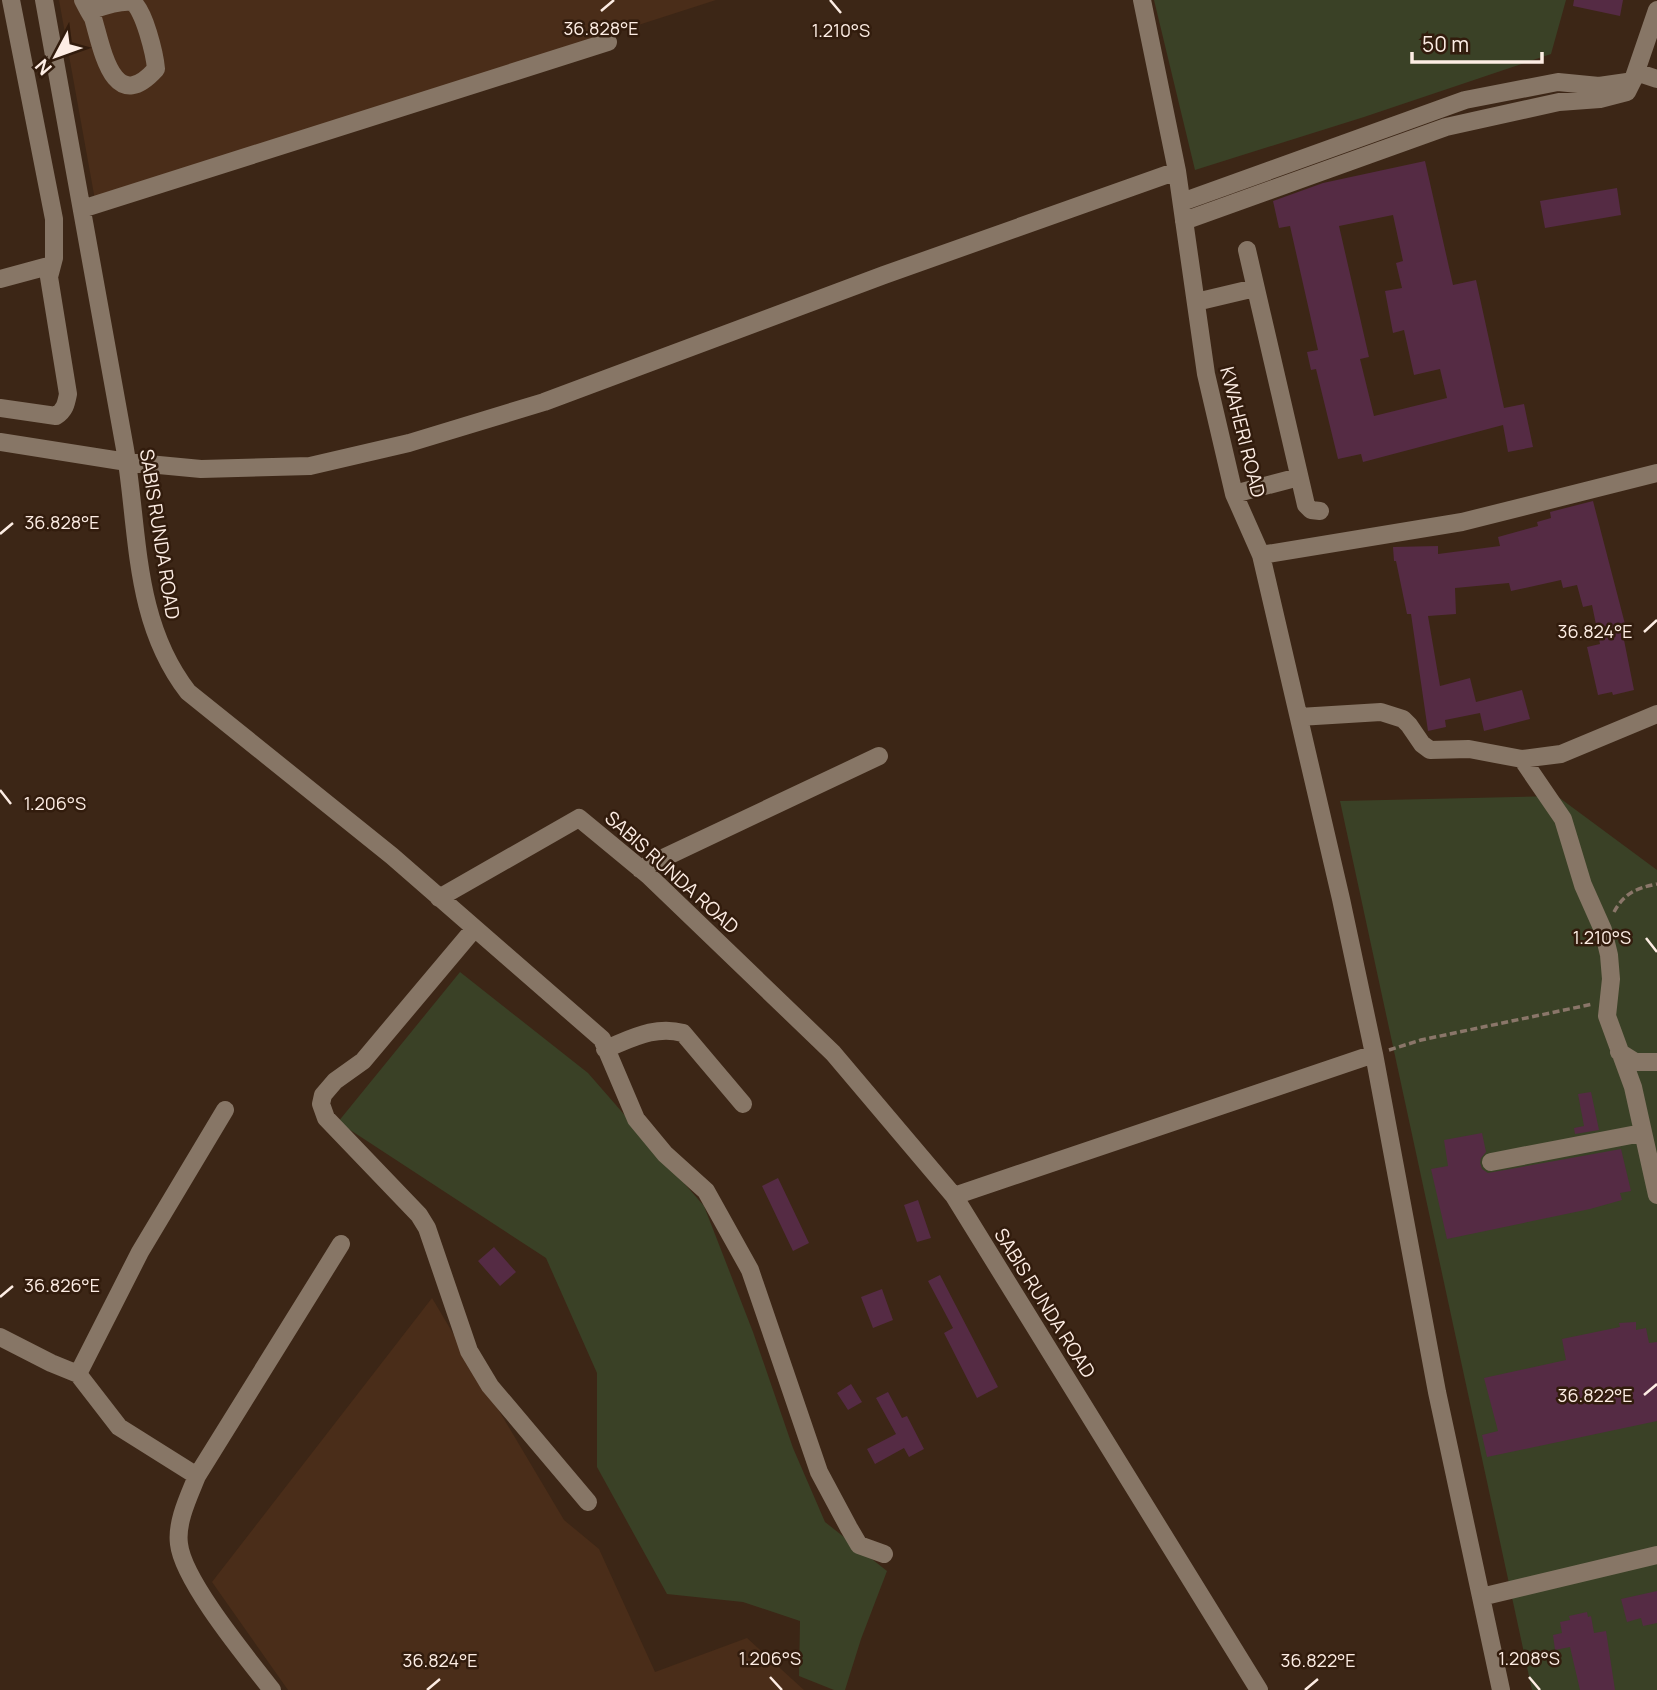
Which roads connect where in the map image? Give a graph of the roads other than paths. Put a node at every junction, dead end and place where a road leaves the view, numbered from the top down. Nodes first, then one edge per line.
1 (11, 0) edge
2 (44, 0) edge
3 (1142, 0) edge
4 (86, 6) edge
5 (1657, 10) edge
6 (608, 42) dead end
7 (1635, 76) junction
8 (1657, 79) edge
9 (1465, 100) junction
10 (1472, 120) junction
11 (1177, 171) junction
12 (1182, 202) junction
13 (82, 209) junction
14 (1184, 221) junction
15 (1247, 250) dead end
16 (52, 265) junction
17 (0, 279) edge
18 (1255, 288) junction
19 (1196, 302) junction
20 (0, 408) edge
21 (0, 442) edge
22 (127, 462) junction
23 (1657, 473) edge
24 (1298, 477) junction
25 (1234, 494) junction
26 (1320, 511) dead end
27 (1261, 555) junction
28 (1657, 714) edge
29 (1299, 717) junction
30 (879, 756) dead end
31 (1522, 759) junction
32 (640, 869) junction
33 (439, 898) junction
34 (474, 929) junction
35 (605, 1049) junction
36 (1619, 1052) junction
37 (1374, 1054) junction
38 (1657, 1063) edge
39 (1633, 1087) junction
40 (743, 1104) dead end
41 (225, 1110) dead end
42 (1642, 1133) junction
43 (1491, 1162) dead end
44 (1657, 1195) edge
45 (954, 1196) junction
46 (341, 1244) dead end
47 (0, 1337) edge
48 (78, 1374) junction
49 (197, 1476) junction
50 (587, 1502) dead end
51 (884, 1553) dead end
52 (1657, 1555) edge
53 (1481, 1597) junction
54 (272, 1690) edge
55 (1259, 1690) edge
56 (1501, 1690) edge

1 - 16 street
2 - 13 street, SABIS RUNDA ROAD
3 - 11 street, KWAHERI ROAD
4 - 4 street
5 - 7 street
6 - 13 street
7 - 8 street
7 - 9 street
7 - 10 street
9 - 10 street
9 - 12 street
10 - 14 street
11 - 12 street, KWAHERI ROAD
11 - 22 street
12 - 14 street, KWAHERI ROAD
13 - 22 street, SABIS RUNDA ROAD
14 - 19 street, KWAHERI ROAD
15 - 18 street
16 - 17 street
16 - 20 street
18 - 19 street
18 - 24 street
19 - 25 street, KWAHERI ROAD
21 - 22 street
22 - 33 street, SABIS RUNDA ROAD
23 - 27 street
24 - 25 street
24 - 26 street
25 - 27 street, KWAHERI ROAD
27 - 29 street, KWAHERI ROAD
28 - 31 street
29 - 31 street
29 - 37 street, KWAHERI ROAD
30 - 32 street
31 - 36 street
32 - 33 street, SABIS RUNDA ROAD
32 - 45 street, SABIS RUNDA ROAD
33 - 34 street
34 - 35 street
34 - 50 street
35 - 40 street
35 - 51 street
36 - 38 street
36 - 39 street
37 - 45 street
37 - 53 street, KWAHERI ROAD
38 - 39 street
39 - 42 street
41 - 48 street
42 - 43 street
42 - 44 street
45 - 55 street, SABIS RUNDA ROAD
46 - 49 street
47 - 48 street
48 - 49 street
49 - 54 street
52 - 53 street
53 - 56 street, KWAHERI ROAD

